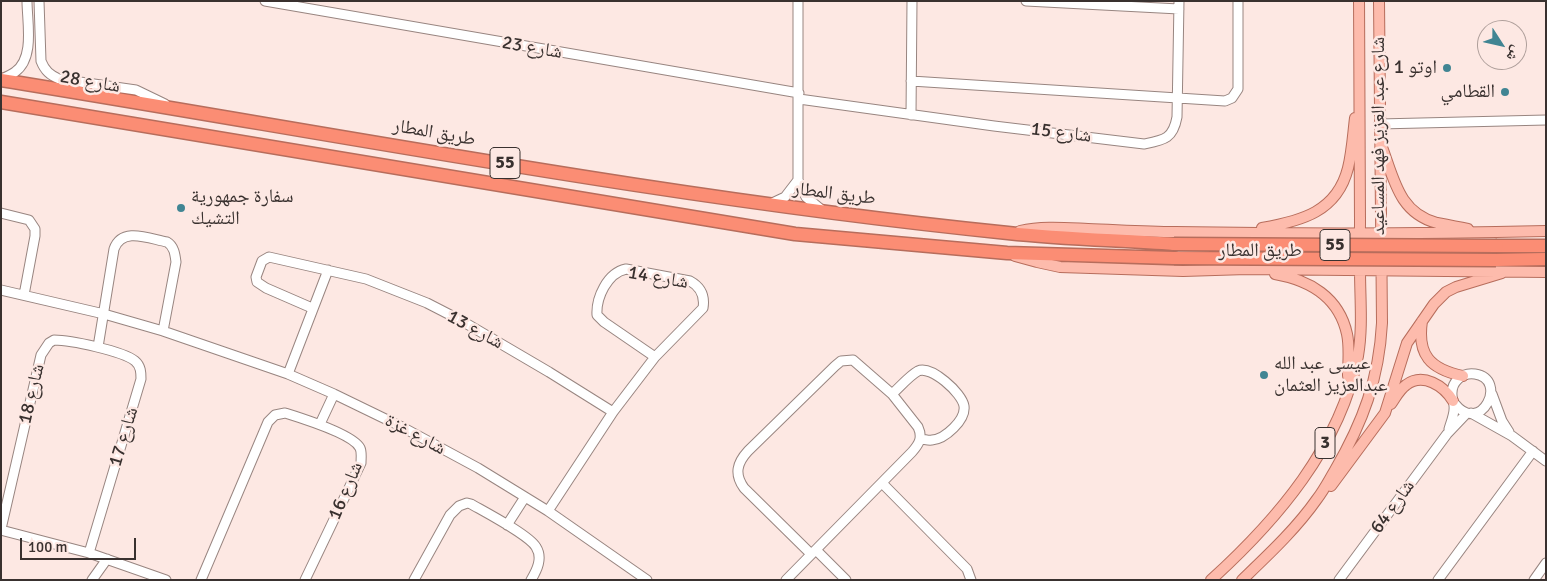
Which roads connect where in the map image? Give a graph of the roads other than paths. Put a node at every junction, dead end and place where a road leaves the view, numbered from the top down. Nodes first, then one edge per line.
1 (27, 1) edge
2 (39, 1) edge
3 (265, 1) edge
4 (798, 1) edge
5 (912, 1) edge
6 (1026, 1) edge
7 (1238, 1) edge
8 (1359, 1) edge
9 (1379, 1) edge
10 (1117, 3) edge
11 (1179, 5) edge
12 (1360, 75) junction
13 (1, 80) edge
14 (911, 81) junction
15 (799, 96) junction
16 (1176, 99) junction
17 (1, 102) edge
18 (172, 107) junction
19 (911, 114) junction
20 (1546, 120) edge
21 (1379, 124) junction
22 (1379, 138) junction
23 (541, 170) junction
24 (422, 171) junction
25 (798, 180) junction
26 (768, 205) junction
27 (826, 212) junction
28 (1, 213) edge
29 (1546, 231) edge
30 (1233, 233) junction
31 (1312, 233) junction
32 (1360, 233) junction
33 (1380, 233) junction
34 (1434, 233) junction
35 (1488, 233) junction
36 (1011, 234) junction
37 (1546, 246) edge
38 (1007, 253) junction
39 (1546, 260) edge
40 (1247, 269) junction
41 (328, 270) junction
42 (1315, 270) junction
43 (1360, 270) junction
44 (1380, 270) junction
45 (1429, 270) junction
46 (1507, 270) junction
47 (1546, 272) edge
48 (1, 290) edge
49 (24, 295) junction
50 (312, 308) junction
51 (104, 314) junction
52 (1423, 319) junction
53 (163, 331) junction
54 (98, 347) junction
55 (655, 357) junction
56 (288, 374) junction
57 (1463, 376) junction
58 (1490, 388) junction
59 (1347, 393) junction
60 (334, 394) junction
61 (892, 394) junction
62 (1454, 403) junction
63 (612, 412) junction
64 (1385, 413) junction
65 (1469, 413) junction
66 (320, 424) junction
67 (1447, 434) junction
68 (1512, 436) junction
69 (920, 439) junction
70 (1533, 451) junction
71 (1546, 461) edge
72 (882, 484) junction
73 (525, 496) junction
74 (1317, 499) junction
75 (548, 511) junction
76 (507, 525) junction
77 (1, 529) edge
78 (813, 552) junction
79 (89, 553) junction
80 (107, 559) junction
81 (1546, 563) edge
82 (1536, 577) edge
83 (92, 580) edge
84 (166, 580) edge
85 (201, 580) edge
86 (305, 580) edge
87 (414, 580) edge
88 (531, 580) edge
89 (647, 580) edge
90 (786, 580) edge
91 (846, 580) edge
92 (971, 580) edge
93 (1210, 580) edge
94 (1242, 580) edge
95 (1339, 580) edge
96 (1438, 580) edge
97 (1546, 580) edge

1 - 13 street
2 - 18 street, شارع 28
3 - 15 street, شارع 23
4 - 15 street
5 - 14 street
6 - 10 street, شارع 15
7 - 16 street
8 - 12 main road, شارع عبد العزيز فهد المساعيد / 3
9 - 21 main road, شارع عبد العزيز فهد المساعيد / 3
10 - 11 street, شارع 15
11 - 16 street, شارع 15
12 - 30 main road
12 - 32 main road, شارع عبد العزيز فهد المساعيد / 3
13 - 18 highway, طريق المطار / 55
14 - 16 street
14 - 19 street
15 - 19 street, شارع 15
15 - 25 street
16 - 19 street, شارع 15
17 - 24 highway, طريق المطار / 55
18 - 23 highway, طريق المطار / 55
20 - 21 street
21 - 22 main road, شارع عبد العزيز فهد المساعيد / 3
22 - 33 main road, شارع عبد العزيز فهد المساعيد / 3
22 - 35 main road
23 - 24 highway
23 - 26 highway, طريق المطار / 55
24 - 38 highway, طريق المطار / 55
25 - 26 street
25 - 27 street
26 - 27 highway, طريق المطار / 55
27 - 36 highway, طريق المطار / 55
28 - 49 street
29 - 35 main road, طريق المطار
30 - 31 main road, طريق المطار
30 - 36 main road, طريق المطار
31 - 32 main road, طريق المطار
31 - 42 main road
32 - 33 main road, طريق المطار
32 - 43 main road, شارع عبد العزيز فهد المساعيد / 3
33 - 34 main road, طريق المطار
33 - 44 main road, شارع عبد العزيز فهد المساعيد / 3
34 - 35 main road, طريق المطار
34 - 45 main road
36 - 37 highway, طريق المطار / 55, bridge
38 - 39 highway, طريق المطار / 55, bridge
38 - 40 main road, طريق المطار
40 - 42 main road, طريق المطار
40 - 59 main road, 3
41 - 50 street
41 - 50 street, شارع 13
41 - 63 street, شارع 13
42 - 43 main road, طريق المطار
43 - 44 main road, طريق المطار
43 - 59 main road, 3
44 - 45 main road, طريق المطار
44 - 74 main road, 3
45 - 46 main road, طريق المطار
46 - 47 main road, طريق المطار
46 - 52 main road
48 - 49 street, شارع غزة
49 - 51 street, شارع غزة
50 - 56 street
51 - 53 street, شارع غزة
51 - 53 street
51 - 54 street
52 - 57 main road
52 - 64 main road
53 - 56 street, شارع غزة
54 - 77 street, شارع 18
54 - 79 street, شارع 17
55 - 55 street, شارع 14
55 - 63 street, شارع 14
56 - 60 street, شارع غزة
57 - 58 street
57 - 62 street
58 - 65 street
58 - 68 street
59 - 93 main road, 3
60 - 66 street
60 - 73 street, شارع غزة
61 - 69 street
61 - 69 street
61 - 78 street
62 - 64 main road
62 - 65 street
62 - 67 street, شارع 64
63 - 75 street, شارع 14
64 - 74 main road
65 - 67 street, شارع 64
65 - 68 street
66 - 85 street
66 - 86 street, شارع 16
67 - 95 street, شارع 64
68 - 70 street
69 - 72 street
70 - 71 street
70 - 96 street
72 - 78 street
72 - 92 street
73 - 75 street, شارع غزة
73 - 76 street
74 - 94 main road, 3
75 - 89 street, شارع غزة
76 - 87 street
76 - 88 street
77 - 79 street
78 - 90 street
78 - 91 street
79 - 80 street
80 - 83 street
80 - 84 street
81 - 82 street
82 - 97 street

